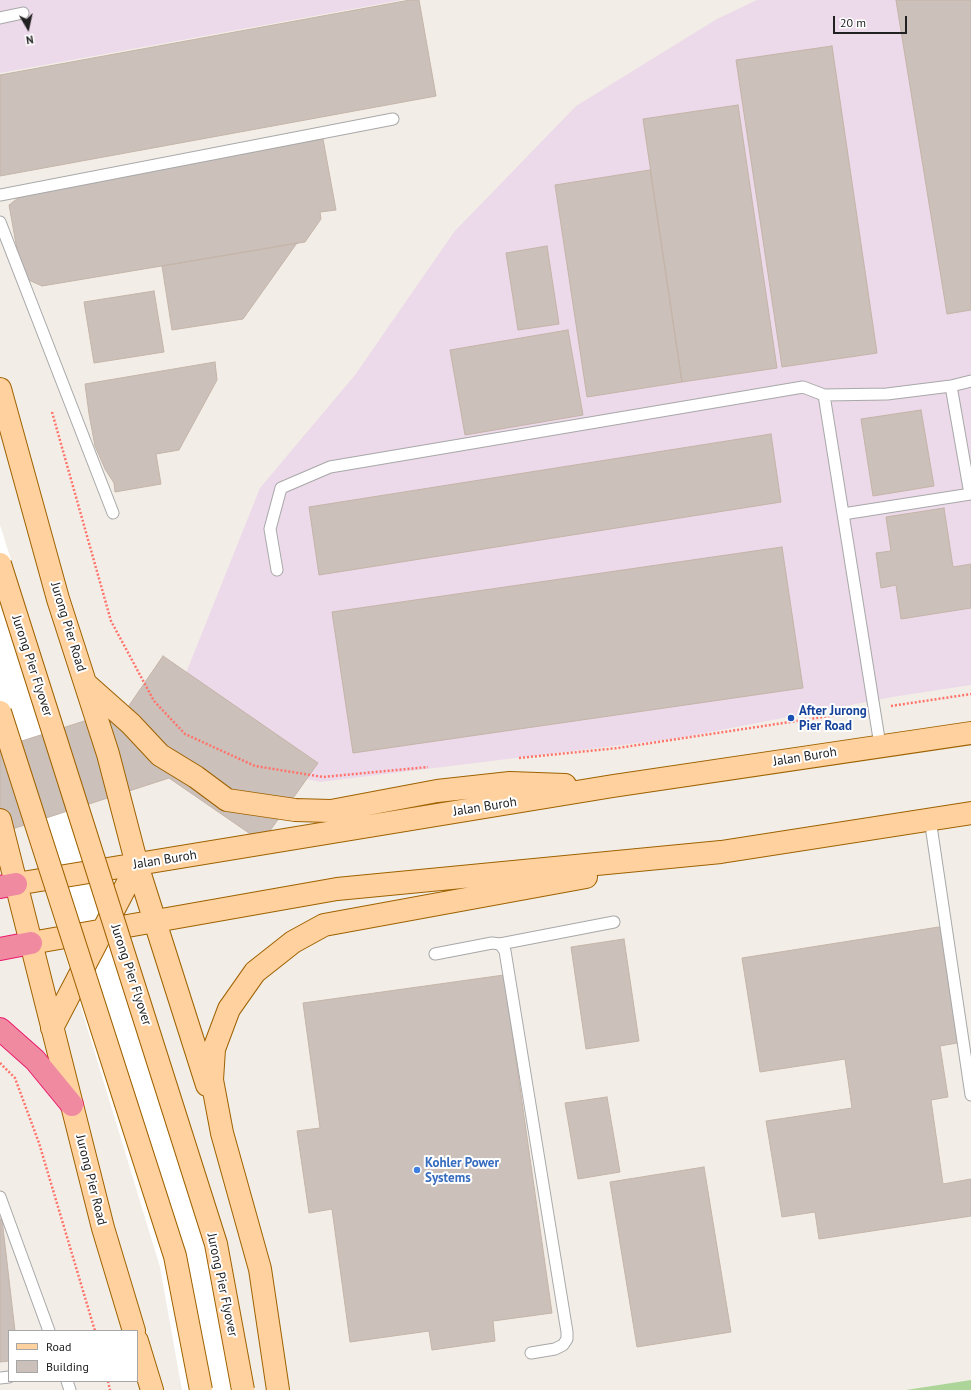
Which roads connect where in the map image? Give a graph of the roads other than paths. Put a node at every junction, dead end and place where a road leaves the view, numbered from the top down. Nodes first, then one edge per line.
1 (22, 13) dead end
2 (0, 18) edge
3 (392, 119) dead end
4 (0, 195) edge
5 (0, 222) edge
6 (971, 381) edge
7 (951, 386) junction
8 (0, 389) edge
9 (824, 395) junction
10 (970, 494) edge
11 (113, 513) dead end
12 (843, 514) junction
13 (0, 564) edge
14 (277, 570) dead end
15 (86, 684) junction
16 (0, 712) edge
17 (971, 733) edge
18 (880, 745) junction
19 (613, 786) junction
20 (971, 813) edge
21 (0, 820) edge
22 (930, 820) junction
23 (721, 852) junction
24 (137, 865) junction
25 (8, 886) edge
26 (155, 922) junction
27 (614, 922) dead end
28 (102, 931) junction
29 (31, 943) junction
30 (500, 944) junction
31 (0, 948) edge
32 (435, 954) dead end
33 (52, 1028) junction
34 (0, 1029) edge
35 (971, 1095) edge
36 (72, 1105) junction
37 (222, 1133) junction
38 (0, 1197) edge
39 (49, 1330) edge
40 (134, 1330) edge
41 (531, 1353) dead end
42 (139, 1355) edge
43 (152, 1390) edge
44 (201, 1390) edge
45 (243, 1390) edge
46 (278, 1390) edge

1 - 2 lane
3 - 4 lane
5 - 11 lane
6 - 7 lane
7 - 9 lane
7 - 10 lane
8 - 15 main road, Jurong Pier Road
9 - 12 lane
9 - 14 lane
10 - 12 lane
12 - 18 lane
13 - 45 main road, Jurong Pier Flyover, bridge
15 - 19 main road
15 - 24 main road, Jurong Pier Road
16 - 44 main road, bridge
17 - 18 main road, Jalan Buroh
18 - 19 main road, Jalan Buroh
19 - 24 main road, Jalan Buroh
20 - 22 main road
21 - 25 main road, Jurong Pier Road
22 - 23 main road
22 - 35 lane
23 - 26 main road
23 - 37 main road
24 - 25 main road, Jalan Buroh
24 - 26 main road, Jurong Pier Road
24 - 28 main road
25 - 29 main road, Jurong Pier Road
26 - 28 main road
26 - 37 main road, Jurong Pier Road
27 - 30 lane
28 - 29 main road
28 - 33 main road
29 - 31 highway
29 - 33 main road, Jurong Pier Road
30 - 32 lane
30 - 41 lane
33 - 36 main road, Jurong Pier Road
34 - 36 highway
36 - 40 main road, Jurong Pier Road
37 - 46 main road
38 - 39 lane
42 - 43 main road

